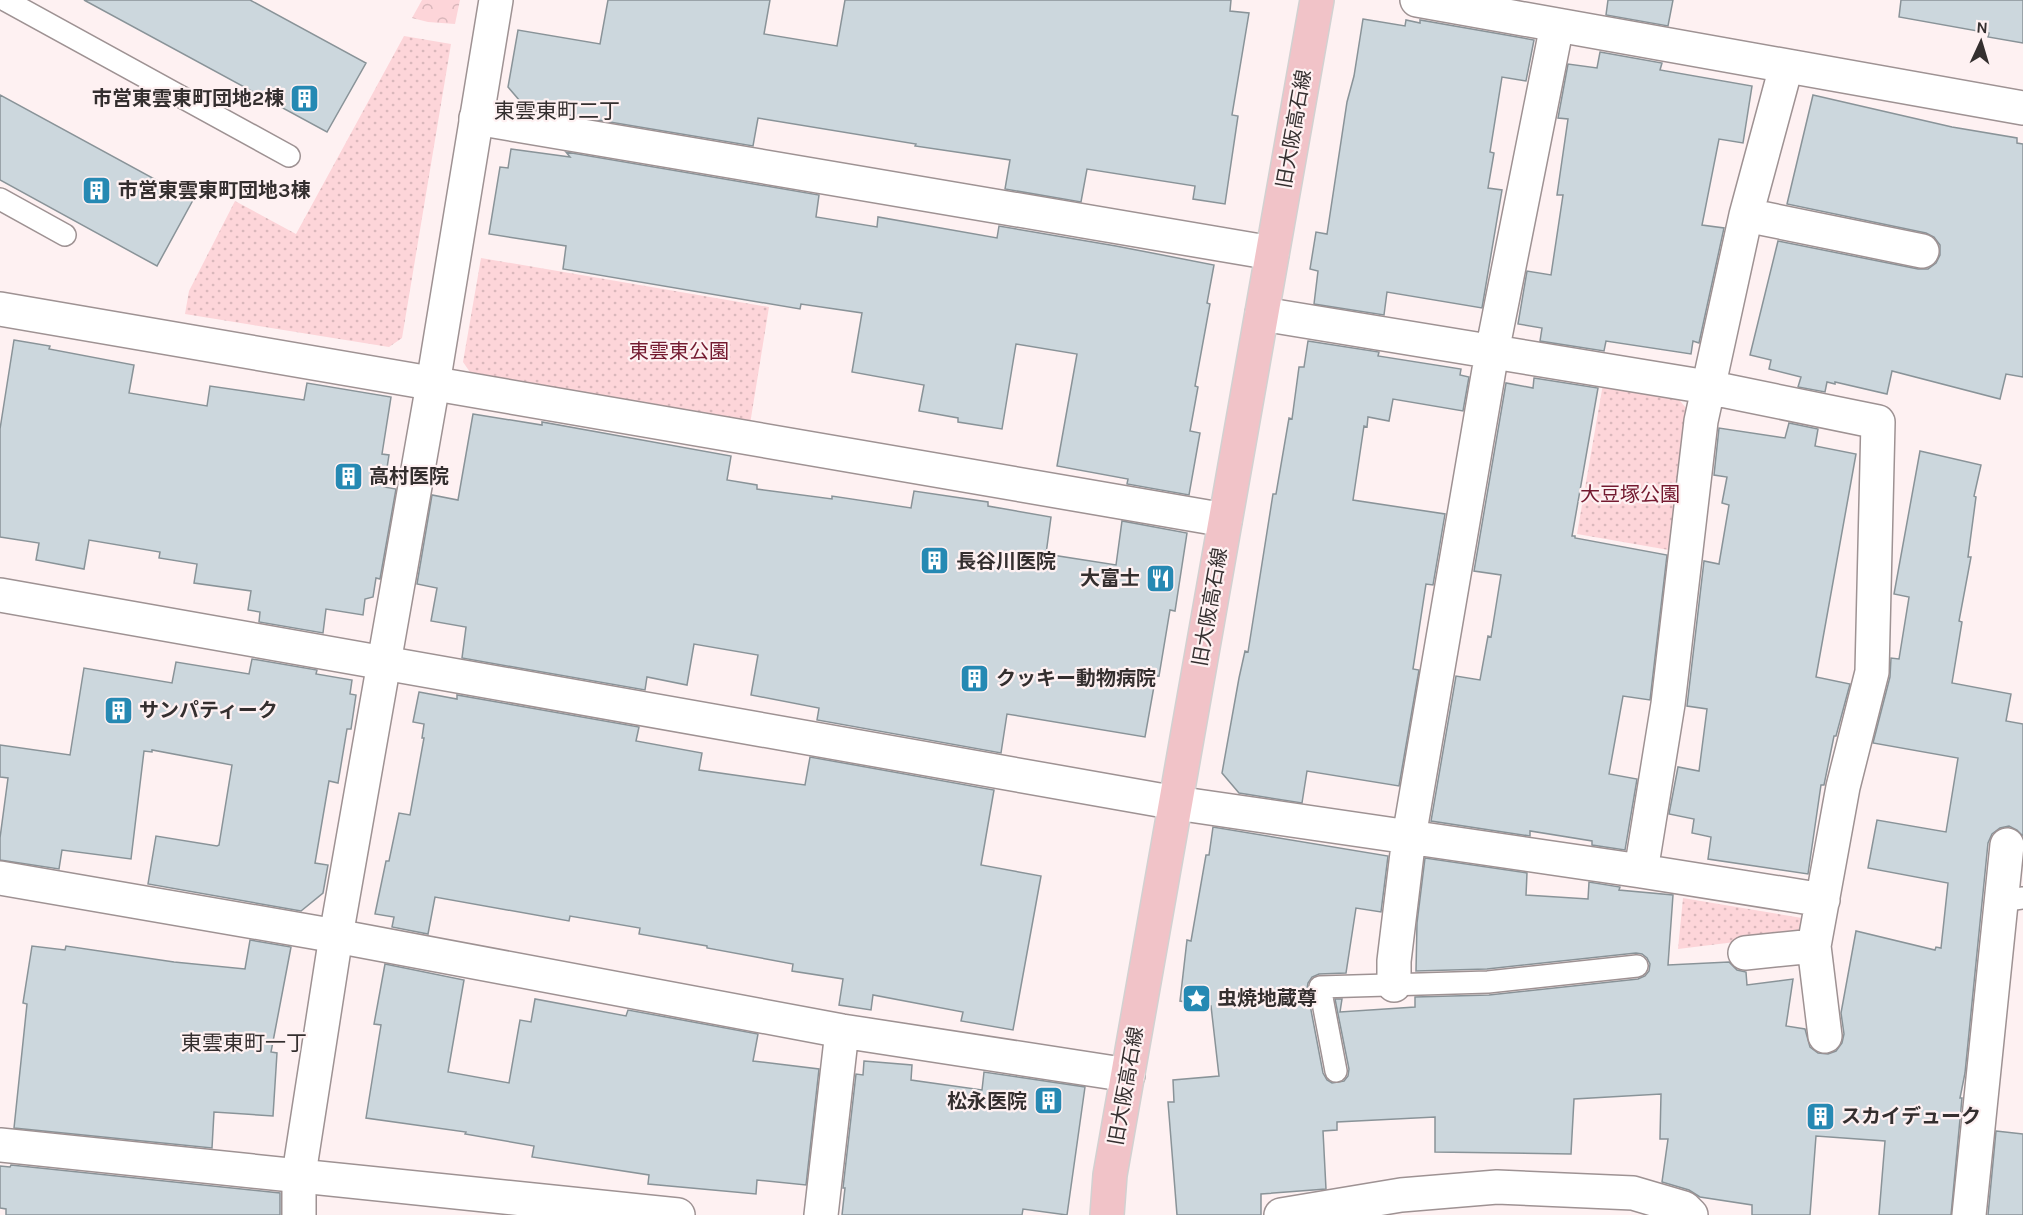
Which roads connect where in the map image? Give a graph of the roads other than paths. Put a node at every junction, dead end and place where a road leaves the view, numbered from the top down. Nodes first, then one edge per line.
1 (5, 0) edge
2 (496, 0) edge
3 (1317, 0) edge
4 (1417, 0) edge
5 (1471, 5) edge
6 (1557, 25) junction
7 (1786, 67) junction
8 (2023, 108) edge
9 (476, 118) junction
10 (289, 156) dead end
11 (0, 199) edge
12 (1746, 215) junction
13 (65, 235) dead end
14 (1922, 251) dead end
15 (1272, 253) junction
16 (0, 309) edge
17 (1262, 314) junction
18 (1492, 352) junction
19 (433, 384) junction
20 (1707, 387) junction
21 (1225, 520) junction
22 (0, 595) edge
23 (385, 663) junction
24 (1176, 803) junction
25 (1409, 837) junction
26 (2007, 845) dead end
27 (1641, 871) junction
28 (0, 878) edge
29 (1823, 900) junction
30 (2012, 900) edge
31 (336, 936) junction
32 (1814, 946) junction
33 (1745, 954) dead end
34 (1637, 966) dead end
35 (1394, 985) junction
36 (842, 1031) junction
37 (1825, 1036) dead end
38 (1336, 1071) dead end
39 (1128, 1075) junction
40 (0, 1145) edge
41 (299, 1174) junction
42 (299, 1215) edge
43 (678, 1215) edge
44 (821, 1215) edge
45 (1107, 1215) edge
46 (1281, 1215) edge
47 (1691, 1215) edge
48 (1969, 1215) edge

1 - 10 lane
2 - 9 street
3 - 15 main road, 旧大阪高石線
4 - 5 street
5 - 6 street
6 - 7 street
6 - 18 street
7 - 8 street
7 - 12 street
9 - 15 street
9 - 19 street
11 - 13 lane
12 - 14 street
12 - 20 street
15 - 17 main road, 旧大阪高石線
16 - 19 street
17 - 18 street
17 - 21 main road, 旧大阪高石線
18 - 20 street
18 - 25 street
19 - 21 street
19 - 23 street
20 - 27 street
20 - 29 street
21 - 24 main road, 旧大阪高石線
22 - 23 street
23 - 24 street
23 - 31 street
24 - 25 street
24 - 39 main road, 旧大阪高石線
25 - 27 street
25 - 35 street
26 - 30 street
27 - 29 street
28 - 31 street
29 - 32 street
30 - 48 street
31 - 36 street
31 - 41 street
32 - 33 street
32 - 37 street
34 - 35 lane
35 - 38 lane
36 - 39 street
36 - 44 street
39 - 45 main road, 旧大阪高石線
40 - 41 street
41 - 42 street
41 - 43 street
46 - 47 street

